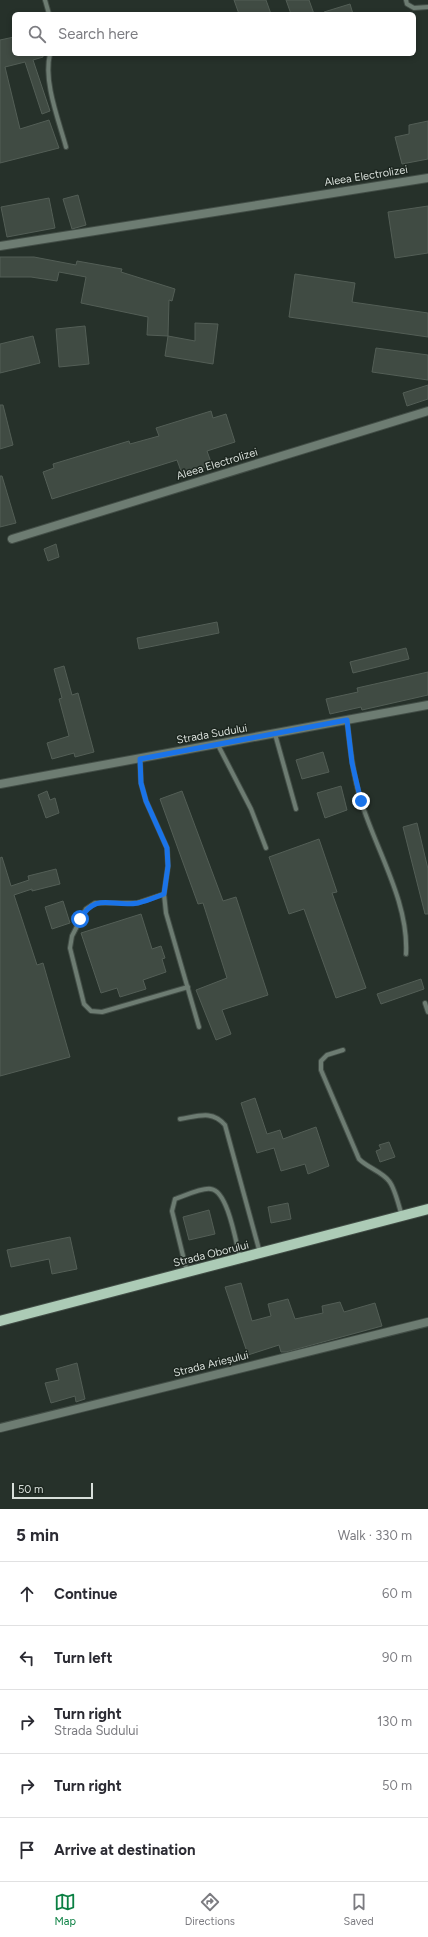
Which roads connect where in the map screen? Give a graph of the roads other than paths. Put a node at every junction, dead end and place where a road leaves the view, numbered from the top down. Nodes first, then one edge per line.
1 (45, 0) edge
2 (406, 0) edge
3 (428, 7) edge
4 (48, 12) edge
5 (50, 56) edge
6 (66, 147) dead end
7 (428, 178) edge
8 (0, 246) edge
9 (428, 411) edge
10 (12, 539) dead end
11 (428, 705) edge
12 (347, 720) junction
13 (275, 734) junction
14 (218, 744) junction
15 (140, 759) junction
16 (0, 784) edge
17 (296, 809) dead end
18 (266, 848) dead end
19 (164, 894) junction
20 (406, 954) dead end
21 (188, 987) junction
22 (425, 1003) dead end
23 (428, 1012) edge
24 (200, 1027) dead end
25 (343, 1050) dead end
26 (180, 1119) dead end
27 (428, 1209) edge
28 (402, 1216) junction
29 (260, 1254) junction
30 (240, 1259) junction
31 (187, 1272) junction
32 (0, 1321) edge
33 (428, 1322) edge
34 (0, 1428) edge

1 - 4 lane
2 - 3 lane
5 - 6 lane
7 - 8 street, Aleea Electrolizei
9 - 10 street, Aleea Electrolizei
11 - 12 street, Strada Sudului
12 - 13 street, Strada Sudului
12 - 20 lane
13 - 14 street, Strada Sudului
13 - 17 lane
14 - 15 street, Strada Sudului
14 - 18 lane
15 - 16 street, Strada Sudului
15 - 19 lane
19 - 21 lane
19 - 21 lane
21 - 24 lane
22 - 23 lane
25 - 28 lane
26 - 29 lane
27 - 28 main road, Strada Oborului
28 - 29 main road, Strada Oborului
29 - 30 main road, Strada Oborului
30 - 31 main road, Strada Oborului
30 - 31 lane
31 - 32 main road, Strada Oborului
33 - 34 street, Strada Arieșului

